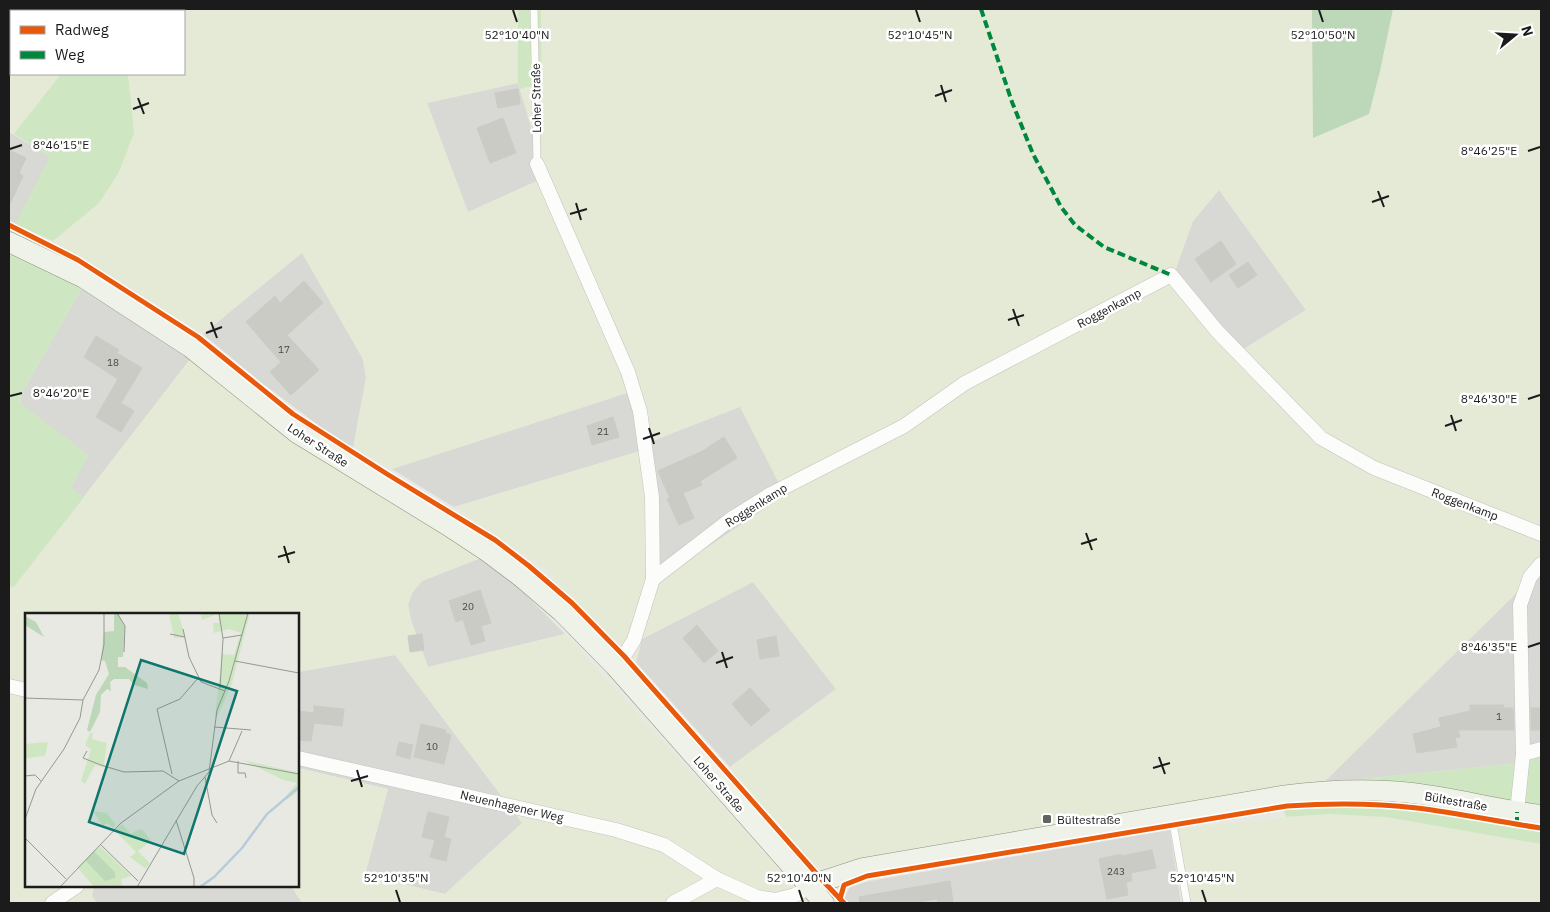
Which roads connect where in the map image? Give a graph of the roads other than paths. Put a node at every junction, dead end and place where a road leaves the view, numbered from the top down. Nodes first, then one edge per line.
1 (534, 9) edge
2 (537, 164) joint
3 (9, 242) edge
4 (1541, 534) edge
5 (1541, 564) edge
6 (653, 578) junction
7 (615, 666) junction
8 (9, 686) edge
9 (25, 690) edge
10 (1541, 749) edge
11 (1523, 754) junction
12 (299, 758) edge
13 (1517, 812) junction
14 (1172, 814) junction
15 (1541, 815) edge
16 (717, 880) junction
17 (76, 887) edge
18 (810, 887) junction
19 (52, 903) edge
20 (674, 903) edge
21 (824, 903) edge
22 (1187, 903) edge

1 - 2 lane, Loher Straße
2 - 6 street, Loher Straße
3 - 7 street, Loher Straße
4 - 6 street, Roggenkamp
5 - 11 street
6 - 7 street, Loher Straße
7 - 18 street, Loher Straße
8 - 9 street
10 - 11 street
11 - 13 street
12 - 16 street, Neuenhagener Weg
13 - 14 street, Bültestraße
13 - 15 street, Bültestraße
14 - 18 street, Bültestraße
14 - 22 lane
16 - 18 street, Neuenhagener Weg
16 - 20 street
17 - 19 street
18 - 21 street, Loher Straße

